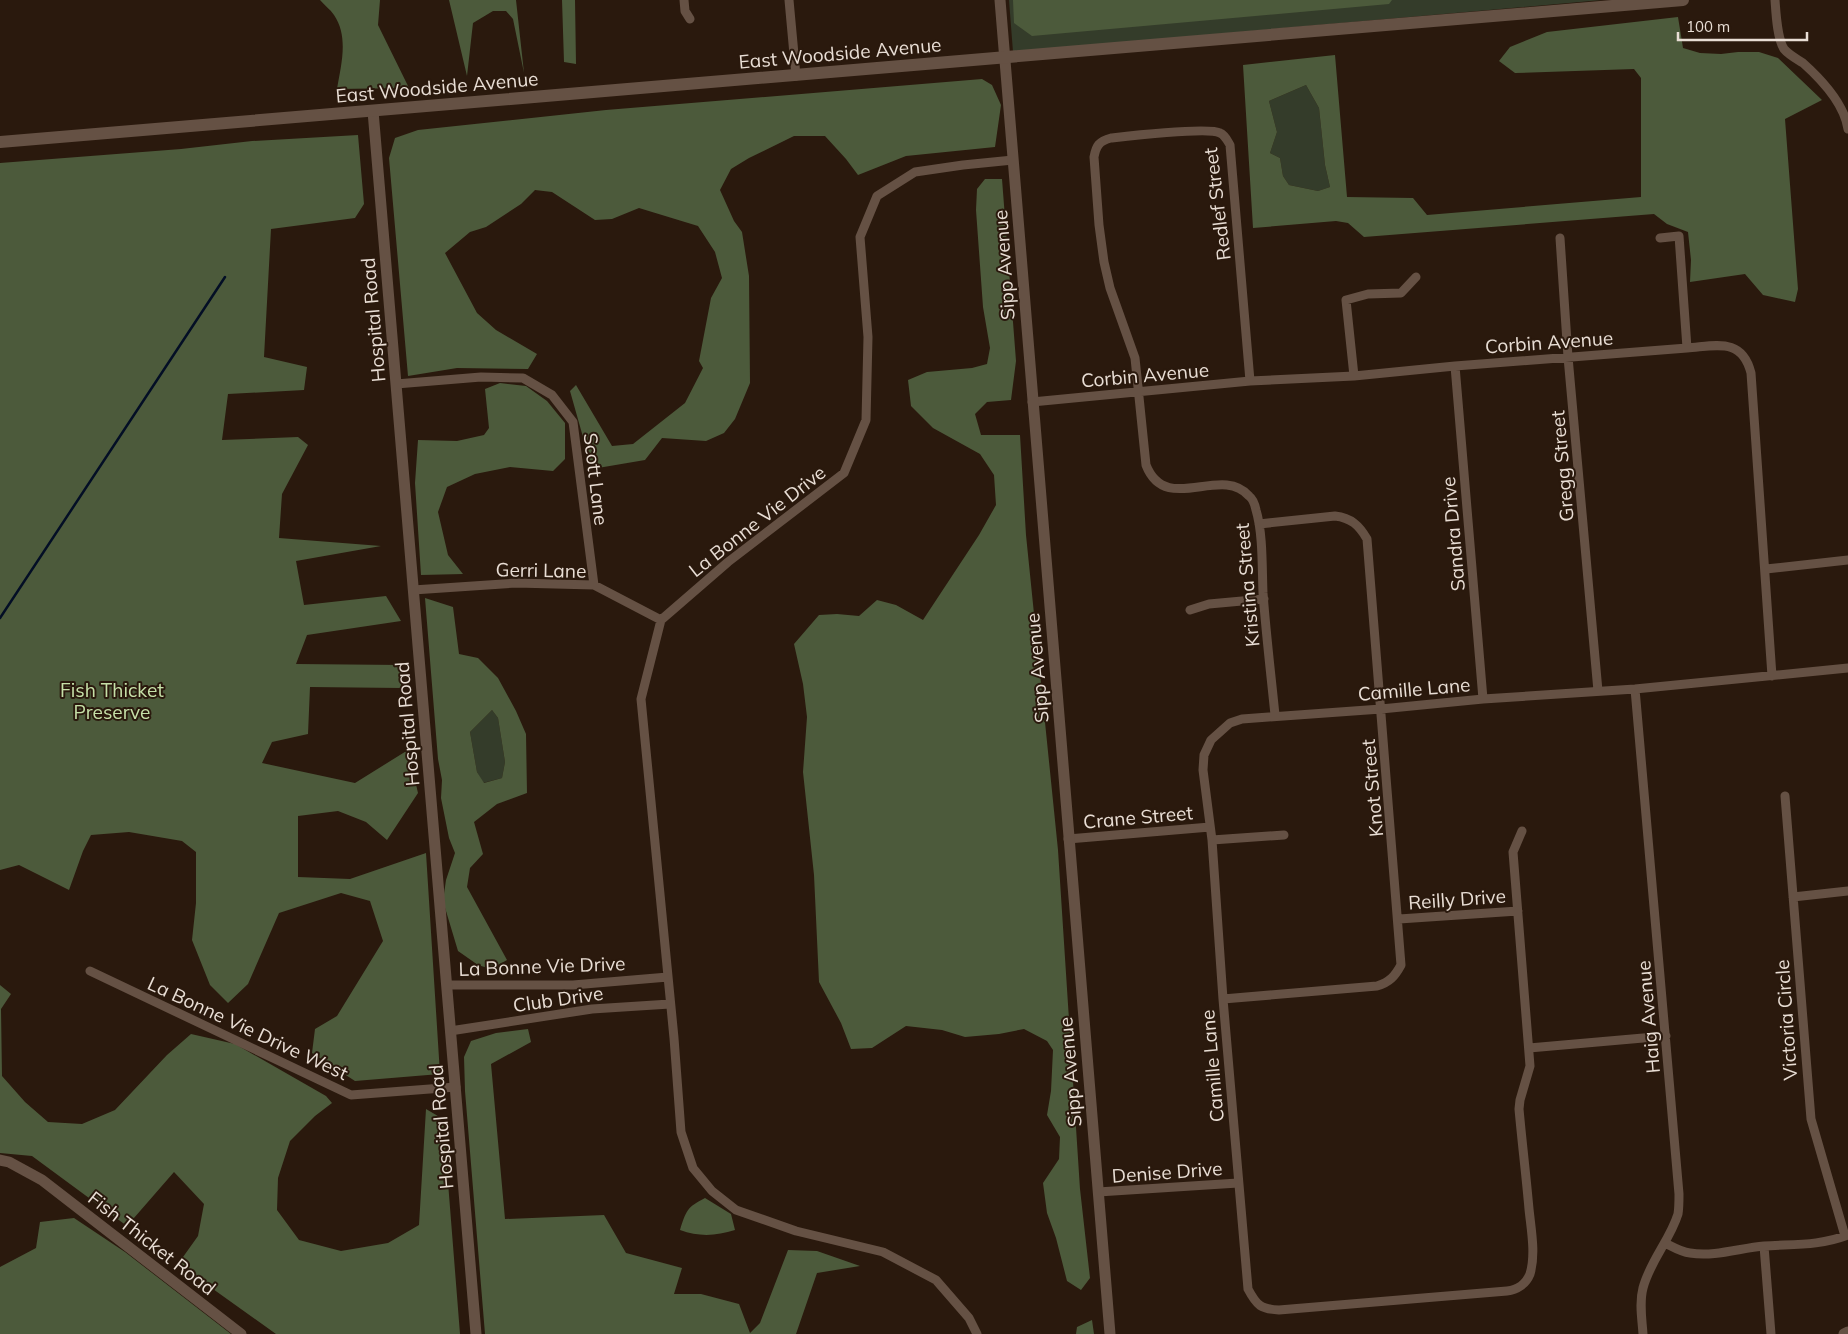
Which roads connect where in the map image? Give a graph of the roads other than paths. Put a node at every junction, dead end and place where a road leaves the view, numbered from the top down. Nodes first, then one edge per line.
1 (684, 0) edge
2 (789, 0) edge
3 (1000, 0) edge
4 (1684, 0) edge
5 (1775, 0) edge
6 (690, 19) dead end
7 (1005, 57) junction
8 (796, 76) junction
9 (373, 111) junction
10 (1848, 129) edge
11 (0, 142) edge
12 (1013, 160) junction
13 (1560, 238) dead end
14 (1660, 238) dead end
15 (1416, 277) dead end
16 (1687, 348) junction
17 (1568, 357) junction
18 (1455, 366) junction
19 (1354, 376) junction
20 (1250, 381) junction
21 (396, 384) junction
22 (1139, 392) junction
23 (1032, 402) junction
24 (1259, 524) junction
25 (1848, 560) edge
26 (1766, 568) junction
27 (594, 585) junction
28 (413, 590) junction
29 (1264, 599) junction
30 (1190, 610) dead end
31 (661, 620) junction
32 (1848, 668) edge
33 (1772, 676) junction
34 (1636, 689) junction
35 (1598, 691) junction
36 (1483, 699) junction
37 (1382, 709) junction
38 (1275, 715) junction
39 (1785, 796) dead end
40 (1210, 827) junction
41 (1522, 831) dead end
42 (1284, 836) dead end
43 (1068, 839) junction
44 (1212, 840) junction
45 (1848, 891) edge
46 (1793, 897) junction
47 (1518, 911) junction
48 (1399, 919) junction
49 (90, 971) dead end
50 (668, 977) junction
51 (446, 985) junction
52 (1223, 999) junction
53 (670, 1004) junction
54 (450, 1031) junction
55 (1666, 1036) junction
56 (1529, 1048) junction
57 (456, 1087) junction
58 (0, 1160) edge
59 (1238, 1183) junction
60 (1098, 1192) junction
61 (1847, 1236) edge
62 (1665, 1243) junction
63 (1764, 1246) junction
64 (1848, 1332) edge
65 (241, 1334) edge
66 (476, 1334) edge
67 (977, 1334) edge
68 (1110, 1334) edge
69 (1643, 1334) edge
70 (1771, 1334) edge
71 (1844, 1334) edge

1 - 6 street
2 - 8 street
3 - 7 street, Sipp Avenue
4 - 7 main road, East Woodside Avenue
5 - 10 street
7 - 8 main road, East Woodside Avenue
7 - 12 street, Sipp Avenue
8 - 9 main road, East Woodside Avenue
9 - 11 main road, East Woodside Avenue
9 - 21 street, Hospital Road
12 - 23 street, Sipp Avenue
12 - 31 street, La Bonne Vie Drive
13 - 17 street, Gregg Street
14 - 16 street
15 - 19 street
16 - 17 street, Corbin Avenue
16 - 26 street, Corbin Avenue
17 - 18 street, Corbin Avenue
17 - 35 street, Gregg Street
18 - 19 street, Corbin Avenue
18 - 36 street, Sandra Drive
19 - 20 street, Corbin Avenue
20 - 22 street, Corbin Avenue
20 - 22 street, Redlef Street
21 - 27 street, Scott Lane
21 - 28 street, Hospital Road
22 - 23 street, Corbin Avenue
22 - 24 street, Kristina Street
23 - 43 street, Sipp Avenue
24 - 29 street, Kristina Street
24 - 37 street, Knot Street
25 - 26 street
26 - 33 street, Corbin Avenue
27 - 28 street, Gerri Lane
27 - 31 street, Gerri Lane
28 - 51 street, Hospital Road
29 - 30 street
29 - 38 street, Kristina Street
31 - 50 street
32 - 33 street, Camille Lane
33 - 34 street, Camille Lane
34 - 35 street, Camille Lane
34 - 55 street, Haig Avenue
35 - 36 street, Camille Lane
36 - 37 street, Camille Lane
37 - 38 street, Camille Lane
37 - 48 street, Knot Street
38 - 40 street, Camille Lane
39 - 46 street, Victoria Circle
40 - 43 street, Crane Street
40 - 44 street, Camille Lane
41 - 47 street, Camille Lane
42 - 44 street
43 - 60 street, Sipp Avenue
44 - 52 street, Camille Lane
45 - 46 street
46 - 61 street, Victoria Circle
47 - 48 street, Reilly Drive
47 - 56 street, Camille Lane
48 - 52 street, Knot Street
49 - 57 street, La Bonne Vie Drive West
50 - 51 street, La Bonne Vie Drive
50 - 53 street
51 - 54 street, Hospital Road
52 - 59 street, Camille Lane
53 - 54 street, Club Drive
53 - 67 street
54 - 57 street, Hospital Road
55 - 56 street
55 - 62 street, Haig Avenue
56 - 59 street, Camille Lane
57 - 66 street, Hospital Road
58 - 65 street, Fish Thicket Road
59 - 60 street, Denise Drive
60 - 68 street, Sipp Avenue
61 - 63 street
62 - 63 street
62 - 69 street, Haig Avenue
63 - 70 street
64 - 71 street

